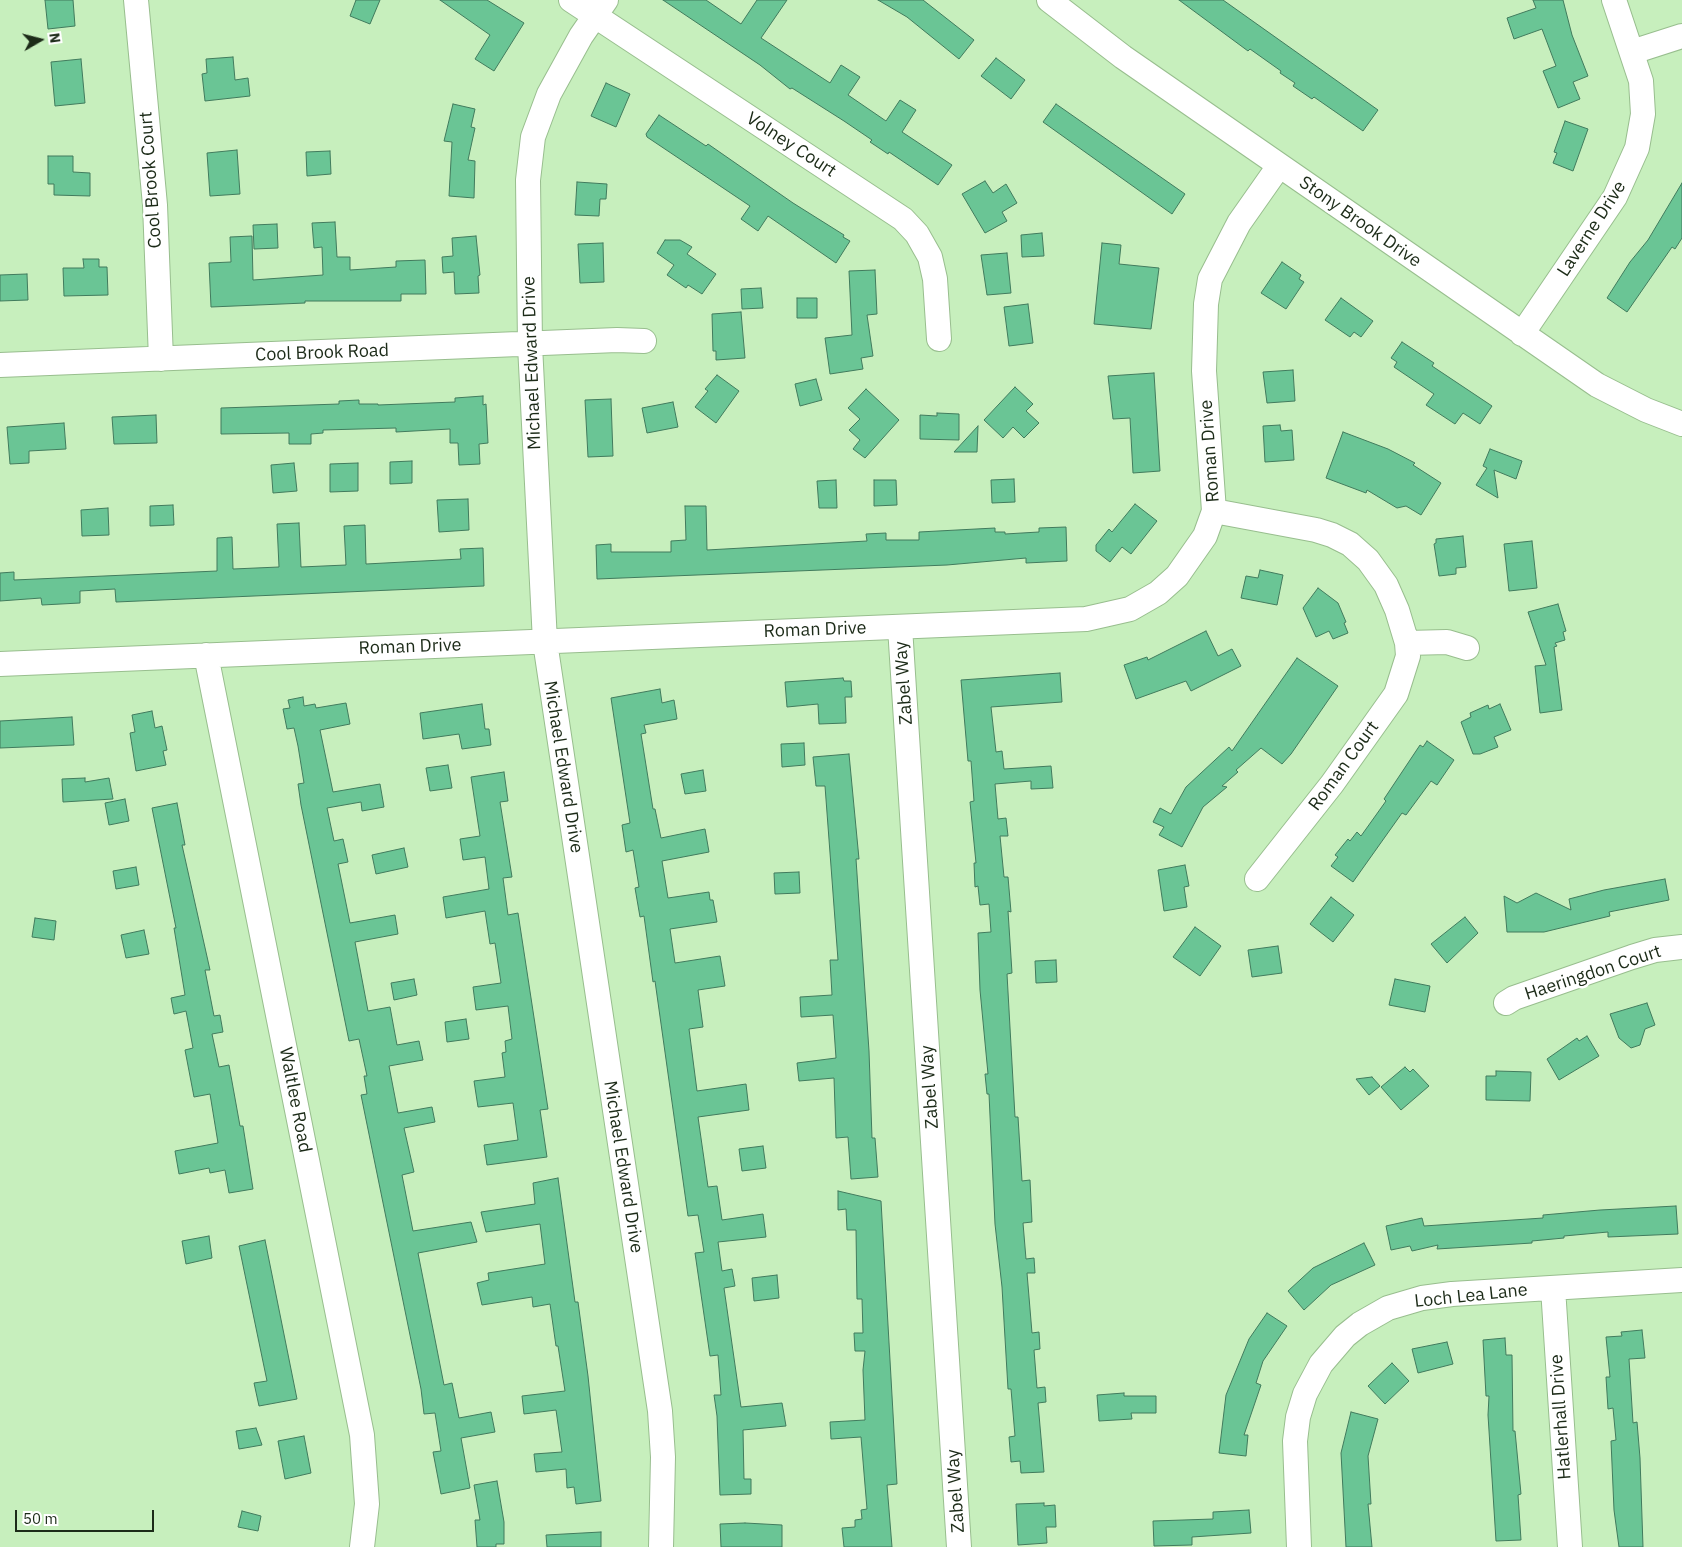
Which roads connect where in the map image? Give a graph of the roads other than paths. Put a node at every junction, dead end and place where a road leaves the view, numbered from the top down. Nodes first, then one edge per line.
1 (136, 0) edge
2 (571, 0) edge
3 (1049, 0) edge
4 (1614, 0) edge
5 (601, 8) edge
6 (1682, 36) edge
7 (1632, 52) junction
8 (1279, 166) junction
9 (1522, 334) junction
10 (939, 339) dead end
11 (644, 341) dead end
12 (530, 345) junction
13 (161, 360) junction
14 (0, 365) edge
15 (1682, 424) edge
16 (1214, 511) junction
17 (900, 627) junction
18 (545, 642) junction
19 (1407, 643) junction
20 (1467, 648) dead end
21 (206, 656) junction
22 (0, 664) edge
23 (1257, 879) dead end
24 (1682, 947) edge
25 (1506, 1003) dead end
26 (1682, 1280) edge
27 (1553, 1288) junction
28 (362, 1547) edge
29 (661, 1547) edge
30 (959, 1547) edge
31 (1299, 1547) edge
32 (1570, 1547) edge

1 - 13 street, Cool Brook Court
2 - 5 street, Volney Court
3 - 8 street, Stony Brook Drive
4 - 7 street, Laverne Drive
5 - 10 street, Volney Court
5 - 12 street, Michael Edward Drive
6 - 7 street
7 - 9 street, Laverne Drive
8 - 9 street, Stony Brook Drive
8 - 16 street, Roman Drive
9 - 15 street, Stony Brook Drive
11 - 12 street, Cool Brook Road
12 - 13 street, Cool Brook Road
12 - 18 street, Michael Edward Drive
13 - 14 street, Cool Brook Road
16 - 17 street, Roman Drive
16 - 19 street, Roman Court
17 - 18 street, Roman Drive
17 - 30 street, Zabel Way
18 - 21 street, Roman Drive
18 - 29 street, Michael Edward Drive
19 - 20 street
19 - 23 street, Roman Court
21 - 22 street, Roman Drive
21 - 28 street, Waltlee Road
24 - 25 street, Haeringdon Court
26 - 27 street, Loch Lea Lane
27 - 31 street, Loch Lea Lane
27 - 32 street, Hatlerhall Drive

